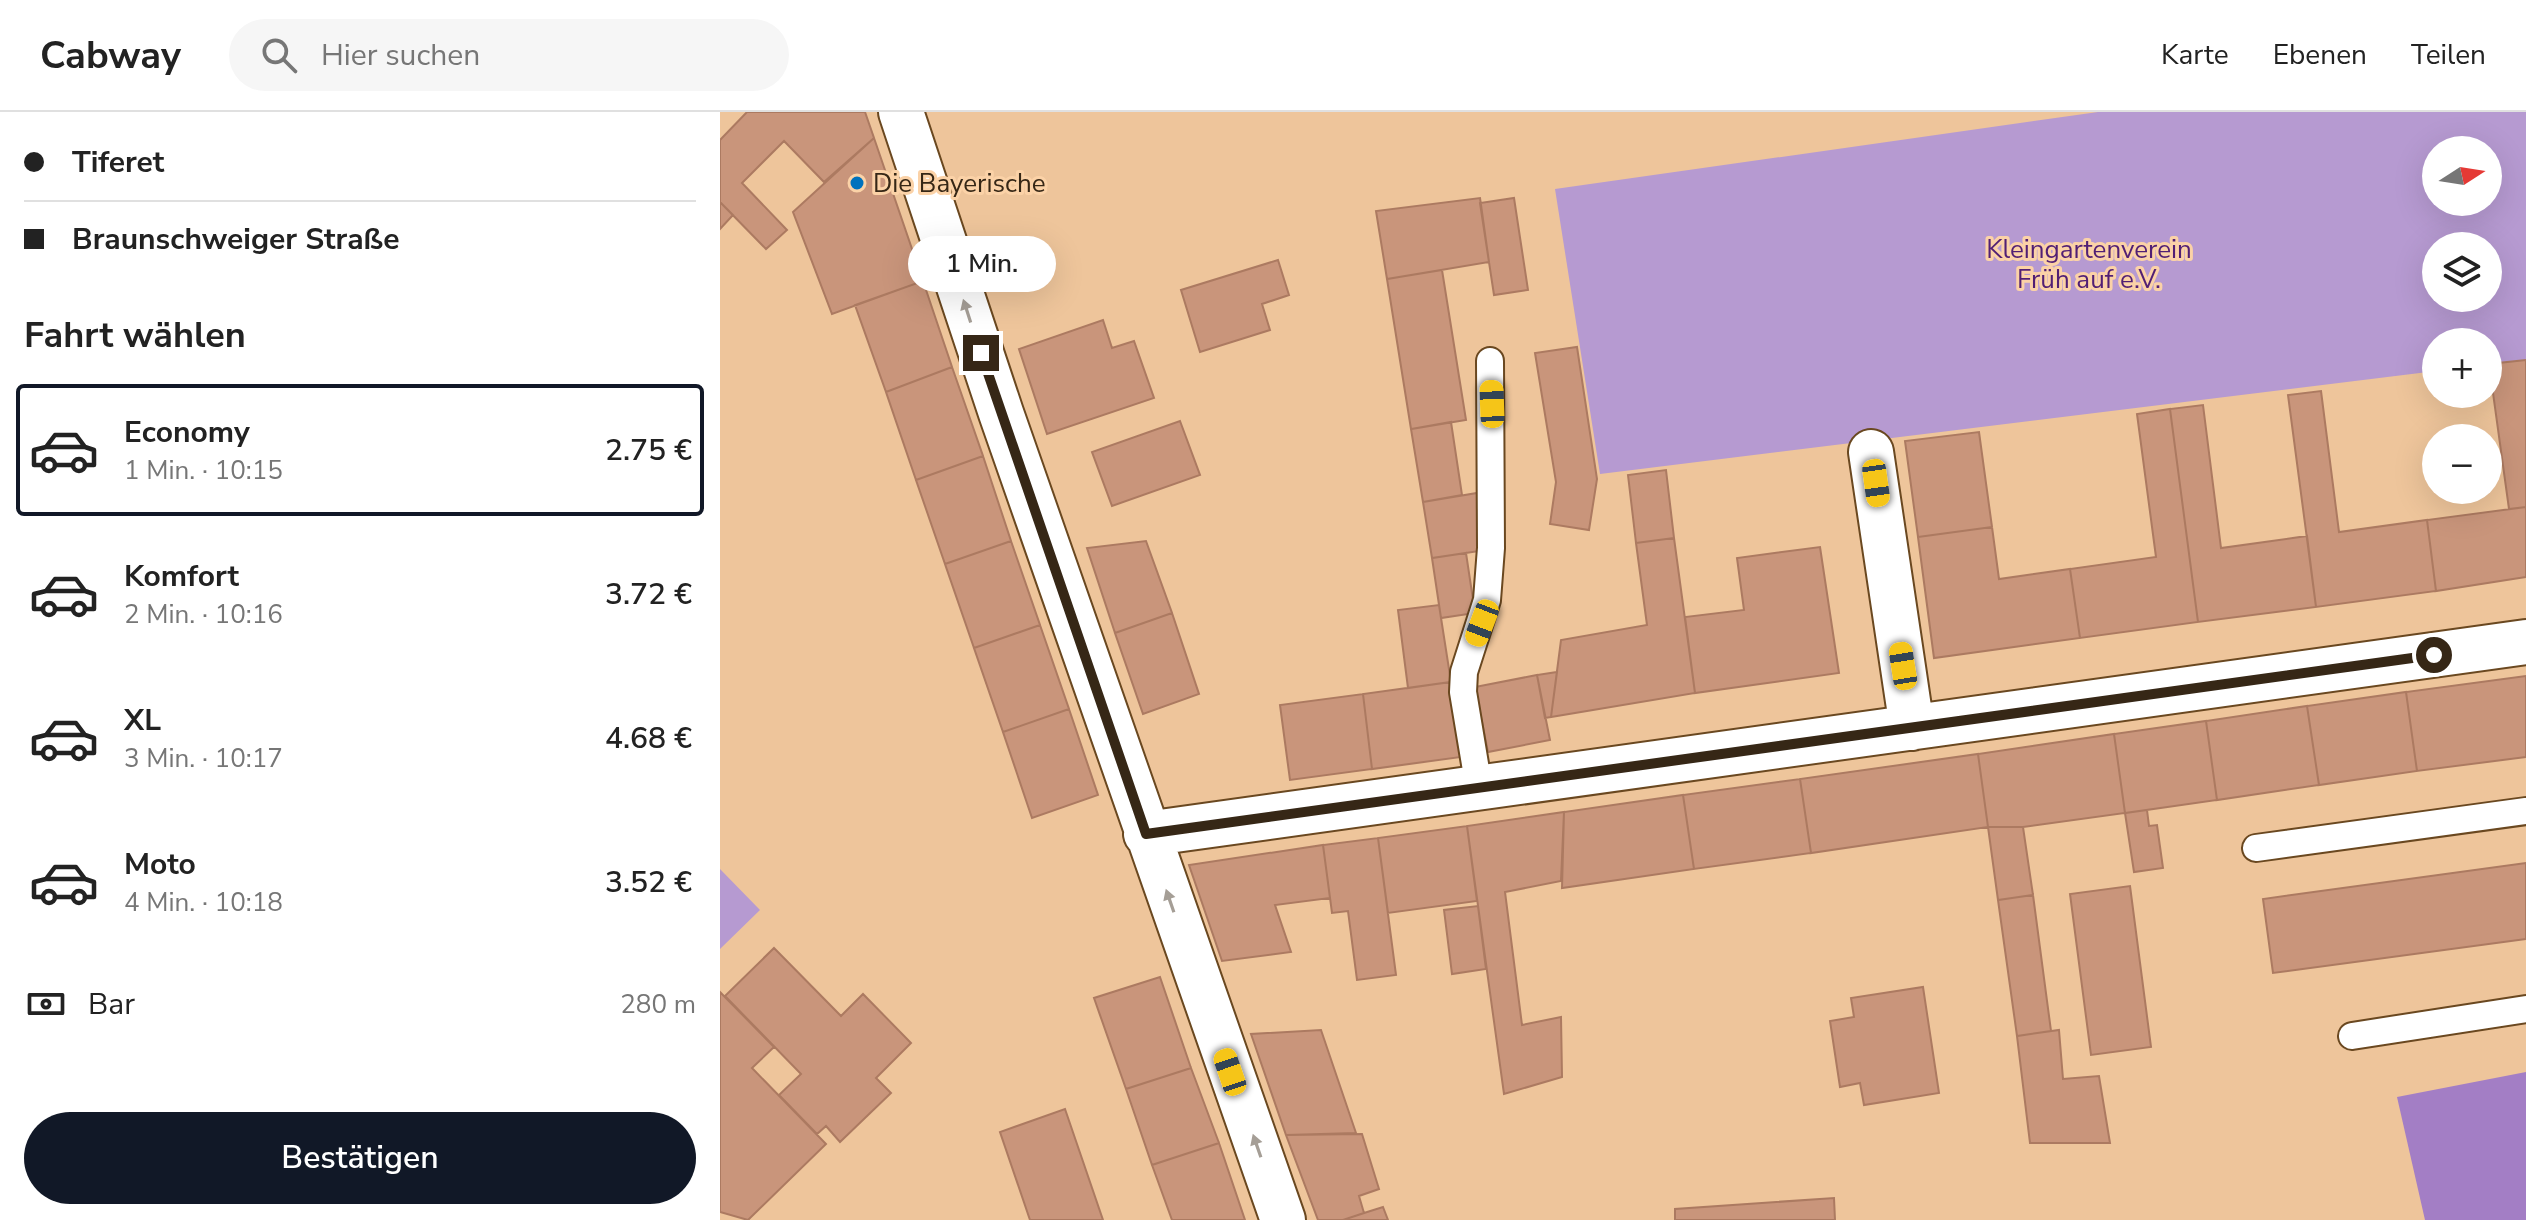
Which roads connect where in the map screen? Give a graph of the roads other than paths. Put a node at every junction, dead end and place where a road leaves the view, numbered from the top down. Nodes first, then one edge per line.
1 (901, 112) edge
2 (1490, 361) dead end
3 (1871, 452) dead end
4 (2526, 642) edge
5 (1912, 728) junction
6 (1479, 788) junction
7 (2526, 811) edge
8 (1146, 834) junction
9 (2256, 848) dead end
10 (2526, 1009) edge
11 (2352, 1036) dead end
12 (1283, 1220) edge

8 -> 1 street
2 - 6 lane
3 - 5 street
4 - 5 street
5 - 6 street
6 - 8 street
7 - 9 lane
12 -> 8 street
10 - 11 lane

